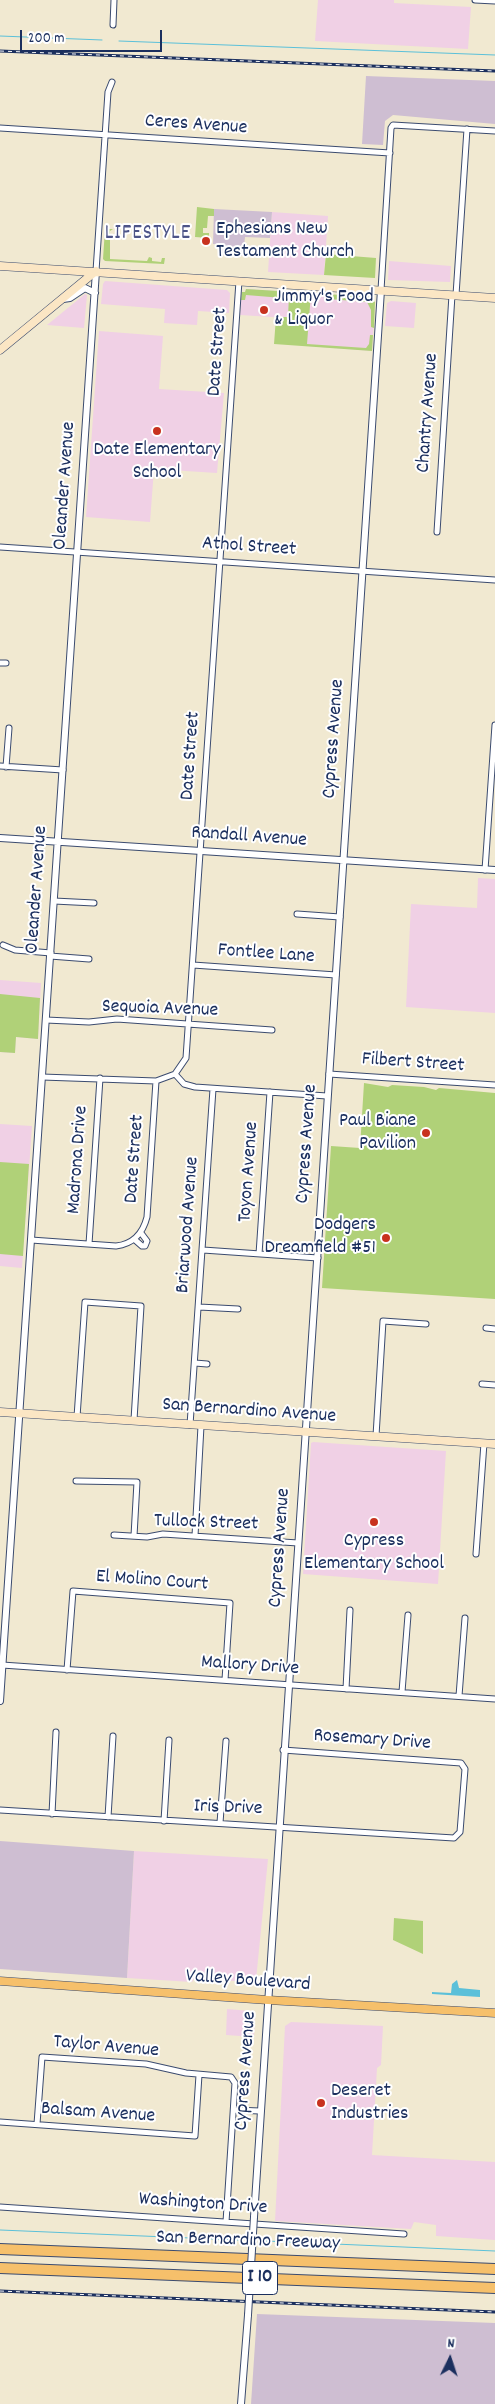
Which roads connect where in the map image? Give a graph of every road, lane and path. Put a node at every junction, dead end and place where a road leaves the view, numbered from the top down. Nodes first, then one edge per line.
1 (114, 0) edge
2 (476, 0) edge
3 (495, 1) edge
4 (113, 25) dead end
5 (112, 82) dead end
6 (0, 128) edge
7 (467, 129) junction
8 (495, 131) edge
9 (105, 135) junction
10 (390, 153) junction
11 (0, 266) edge
12 (96, 271) junction
13 (239, 281) junction
14 (381, 290) junction
15 (95, 293) junction
16 (454, 295) junction
17 (495, 298) edge
18 (63, 299) junction
19 (0, 350) edge
20 (437, 532) dead end
21 (0, 547) edge
22 (77, 552) junction
23 (219, 561) junction
24 (362, 570) junction
25 (495, 580) edge
26 (495, 725) edge
27 (9, 728) dead end
28 (3, 767) edge
29 (63, 770) junction
30 (493, 788) edge
31 (0, 838) edge
32 (58, 842) junction
33 (201, 851) junction
34 (344, 860) junction
35 (485, 870) junction
36 (495, 870) edge
37 (54, 901) junction
38 (94, 903) dead end
39 (297, 914) dead end
40 (340, 917) junction
41 (3, 945) dead end
42 (50, 955) junction
43 (89, 959) dead end
44 (193, 965) junction
45 (336, 975) junction
46 (46, 1020) junction
47 (189, 1024) junction
48 (272, 1030) dead end
49 (175, 1074) junction
50 (329, 1074) junction
51 (42, 1077) junction
52 (100, 1078) junction
53 (156, 1082) junction
54 (495, 1085) edge
55 (213, 1089) junction
56 (270, 1092) junction
57 (327, 1096) junction
58 (141, 1234) junction
59 (134, 1239) junction
60 (31, 1240) junction
61 (89, 1244) junction
62 (203, 1250) junction
63 (259, 1254) junction
64 (318, 1258) junction
65 (199, 1307) junction
66 (238, 1309) dead end
67 (426, 1324) dead end
68 (486, 1328) dead end
69 (495, 1329) edge
70 (195, 1364) junction
71 (207, 1364) dead end
72 (482, 1384) dead end
73 (495, 1385) edge
74 (0, 1412) edge
75 (20, 1413) junction
76 (77, 1416) junction
77 (134, 1420) junction
78 (190, 1425) junction
79 (201, 1426) junction
80 (305, 1432) junction
81 (376, 1436) junction
82 (484, 1443) junction
83 (495, 1444) edge
84 (76, 1481) dead end
85 (114, 1535) dead end
86 (134, 1536) junction
87 (195, 1536) junction
88 (298, 1543) junction
89 (476, 1554) dead end
90 (350, 1610) dead end
91 (408, 1614) dead end
92 (465, 1618) dead end
93 (2, 1627) edge
94 (2, 1665) junction
95 (67, 1670) junction
96 (225, 1680) junction
97 (288, 1685) junction
98 (346, 1688) junction
99 (402, 1692) junction
100 (459, 1696) junction
101 (495, 1699) edge
102 (0, 1701) edge
103 (56, 1732) dead end
104 (113, 1736) dead end
105 (169, 1740) dead end
106 (226, 1741) dead end
107 (284, 1750) junction
108 (0, 1810) edge
109 (52, 1814) junction
110 (108, 1817) junction
111 (164, 1821) junction
112 (220, 1823) junction
113 (278, 1826) junction
114 (454, 1838) joint
115 (0, 1981) edge
116 (268, 2000) junction
117 (495, 2013) edge
118 (199, 2075) junction
119 (234, 2110) junction
120 (260, 2111) junction
121 (0, 2122) edge
122 (37, 2124) junction
123 (0, 2207) edge
124 (226, 2222) junction
125 (404, 2234) dead end
126 (0, 2245) edge
127 (0, 2249) edge
128 (24, 2250) junction
129 (495, 2262) edge
130 (0, 2268) edge
131 (461, 2268) junction
132 (24, 2269) junction
133 (495, 2269) edge
134 (0, 2272) edge
135 (495, 2288) edge
136 (241, 2404) edge

1 - 4 street
2 - 3 street
5 - 9 street, Oleander Avenue
6 - 9 street, Ceres Avenue
7 - 8 street
7 - 10 street, Cypress Avenue
7 - 16 street, Chantry Avenue
9 - 10 street, Ceres Avenue
9 - 12 street, Oleander Avenue
10 - 14 street, Cypress Avenue
11 - 12 main road
12 - 13 main road
12 - 15 street, Oleander Avenue
12 - 18 main road
13 - 14 main road
13 - 23 street, Date Street
14 - 16 main road
14 - 24 street, Cypress Avenue
15 - 18 street
15 - 22 street, Oleander Avenue
16 - 17 main road
16 - 20 street, Chantry Avenue
18 - 19 main road
21 - 22 street, Athol Street
22 - 23 street, Athol Street
22 - 29 street, Oleander Avenue
23 - 24 street, Athol Street
23 - 33 street, Date Street
24 - 25 street, Athol Street
24 - 34 street, Cypress Avenue
26 - 30 street
27 - 28 street
28 - 29 street
29 - 32 street, Oleander Avenue
30 - 35 street
31 - 32 street, Randall Avenue
32 - 33 street, Randall Avenue
32 - 37 street, Oleander Avenue
33 - 34 street, Randall Avenue
33 - 44 street, Date Street
34 - 35 street, Randall Avenue
34 - 40 street, Cypress Avenue
35 - 36 street, Randall Avenue
37 - 38 street
37 - 42 street, Oleander Avenue
39 - 40 street
40 - 45 street, Cypress Avenue
41 - 42 street
42 - 43 street
42 - 46 street, Oleander Avenue
44 - 45 street, Fontlee Lane
44 - 47 street, Date Street
45 - 50 street, Cypress Avenue
46 - 47 street, Sequoia Avenue
46 - 51 street, Oleander Avenue
47 - 48 street, Sequoia Avenue
47 - 49 street, Date Street
49 - 53 street
49 - 55 street
50 - 54 street, Filbert Street
50 - 57 street, Cypress Avenue
51 - 52 street
51 - 60 street, Oleander Avenue
52 - 53 street
52 - 61 street, Madrona Drive
53 - 58 street, Date Street
55 - 56 street
55 - 62 street, Briarwood Avenue
56 - 57 street
56 - 63 street, Toyon Avenue
57 - 64 street, Cypress Avenue
58 - 59 street
58 - 59 street, Date Street
59 - 61 street
60 - 61 street
60 - 75 street, Oleander Avenue
62 - 63 street
62 - 65 street, Briarwood Avenue
63 - 64 street
64 - 80 street, Cypress Avenue
65 - 66 street
65 - 70 street, Briarwood Avenue
67 - 81 street
68 - 69 street
70 - 71 street
70 - 78 street, Briarwood Avenue
72 - 73 street
74 - 75 main road, San Bernardino Avenue
75 - 76 main road, San Bernardino Avenue
75 - 93 street, Oleander Avenue
76 - 77 main road, San Bernardino Avenue
76 - 77 street
77 - 78 main road, San Bernardino Avenue
78 - 79 main road, San Bernardino Avenue
79 - 80 main road, San Bernardino Avenue
79 - 87 street
80 - 81 main road, San Bernardino Avenue
80 - 88 street, Cypress Avenue
81 - 82 main road, San Bernardino Avenue
82 - 83 main road, San Bernardino Avenue
82 - 89 street
84 - 86 street
85 - 86 street, Tullock Street
86 - 87 street, Tullock Street
87 - 88 street, Tullock Street
88 - 97 street, Cypress Avenue
90 - 98 street
91 - 99 street
92 - 100 street
93 - 94 street, Oleander Avenue
94 - 95 street, Mallory Drive
94 - 102 street, Oleander Avenue
95 - 96 street, Mallory Drive
95 - 96 street, El Molino Court
96 - 97 street, Mallory Drive
97 - 98 street, Mallory Drive
97 - 107 street, Cypress Avenue
98 - 99 street, Mallory Drive
99 - 100 street, Mallory Drive
100 - 101 street, Mallory Drive
103 - 109 street
104 - 110 street
105 - 111 street
106 - 112 street
107 - 113 street, Cypress Avenue
107 - 114 street, Rosemary Drive
108 - 109 street, Iris Drive
109 - 110 street, Iris Drive
110 - 111 street, Iris Drive
111 - 112 street, Iris Drive
112 - 113 street, Iris Drive
113 - 114 street, Iris Drive
113 - 116 street, Cypress Avenue
115 - 116 main road, Valley Boulevard
116 - 117 main road, Valley Boulevard
116 - 120 street, Cypress Avenue
118 - 119 street, Taylor Avenue
118 - 122 street, Balsam Avenue
118 - 122 street, Taylor Avenue
119 - 120 street
119 - 124 street
120 - 136 street, Cypress Avenue, bridge
121 - 122 street, Balsam Avenue
123 - 124 street, Washington Drive
124 - 125 street, Washington Drive
126 - 128 highway
127 - 128 highway, San Bernardino Freeway / I 10
128 - 131 highway, San Bernardino Freeway / I 10
129 - 131 highway
130 - 132 highway, San Bernardino Freeway / I 10
131 - 133 highway, San Bernardino Freeway / I 10
132 - 134 highway
132 - 135 highway, San Bernardino Freeway / I 10

